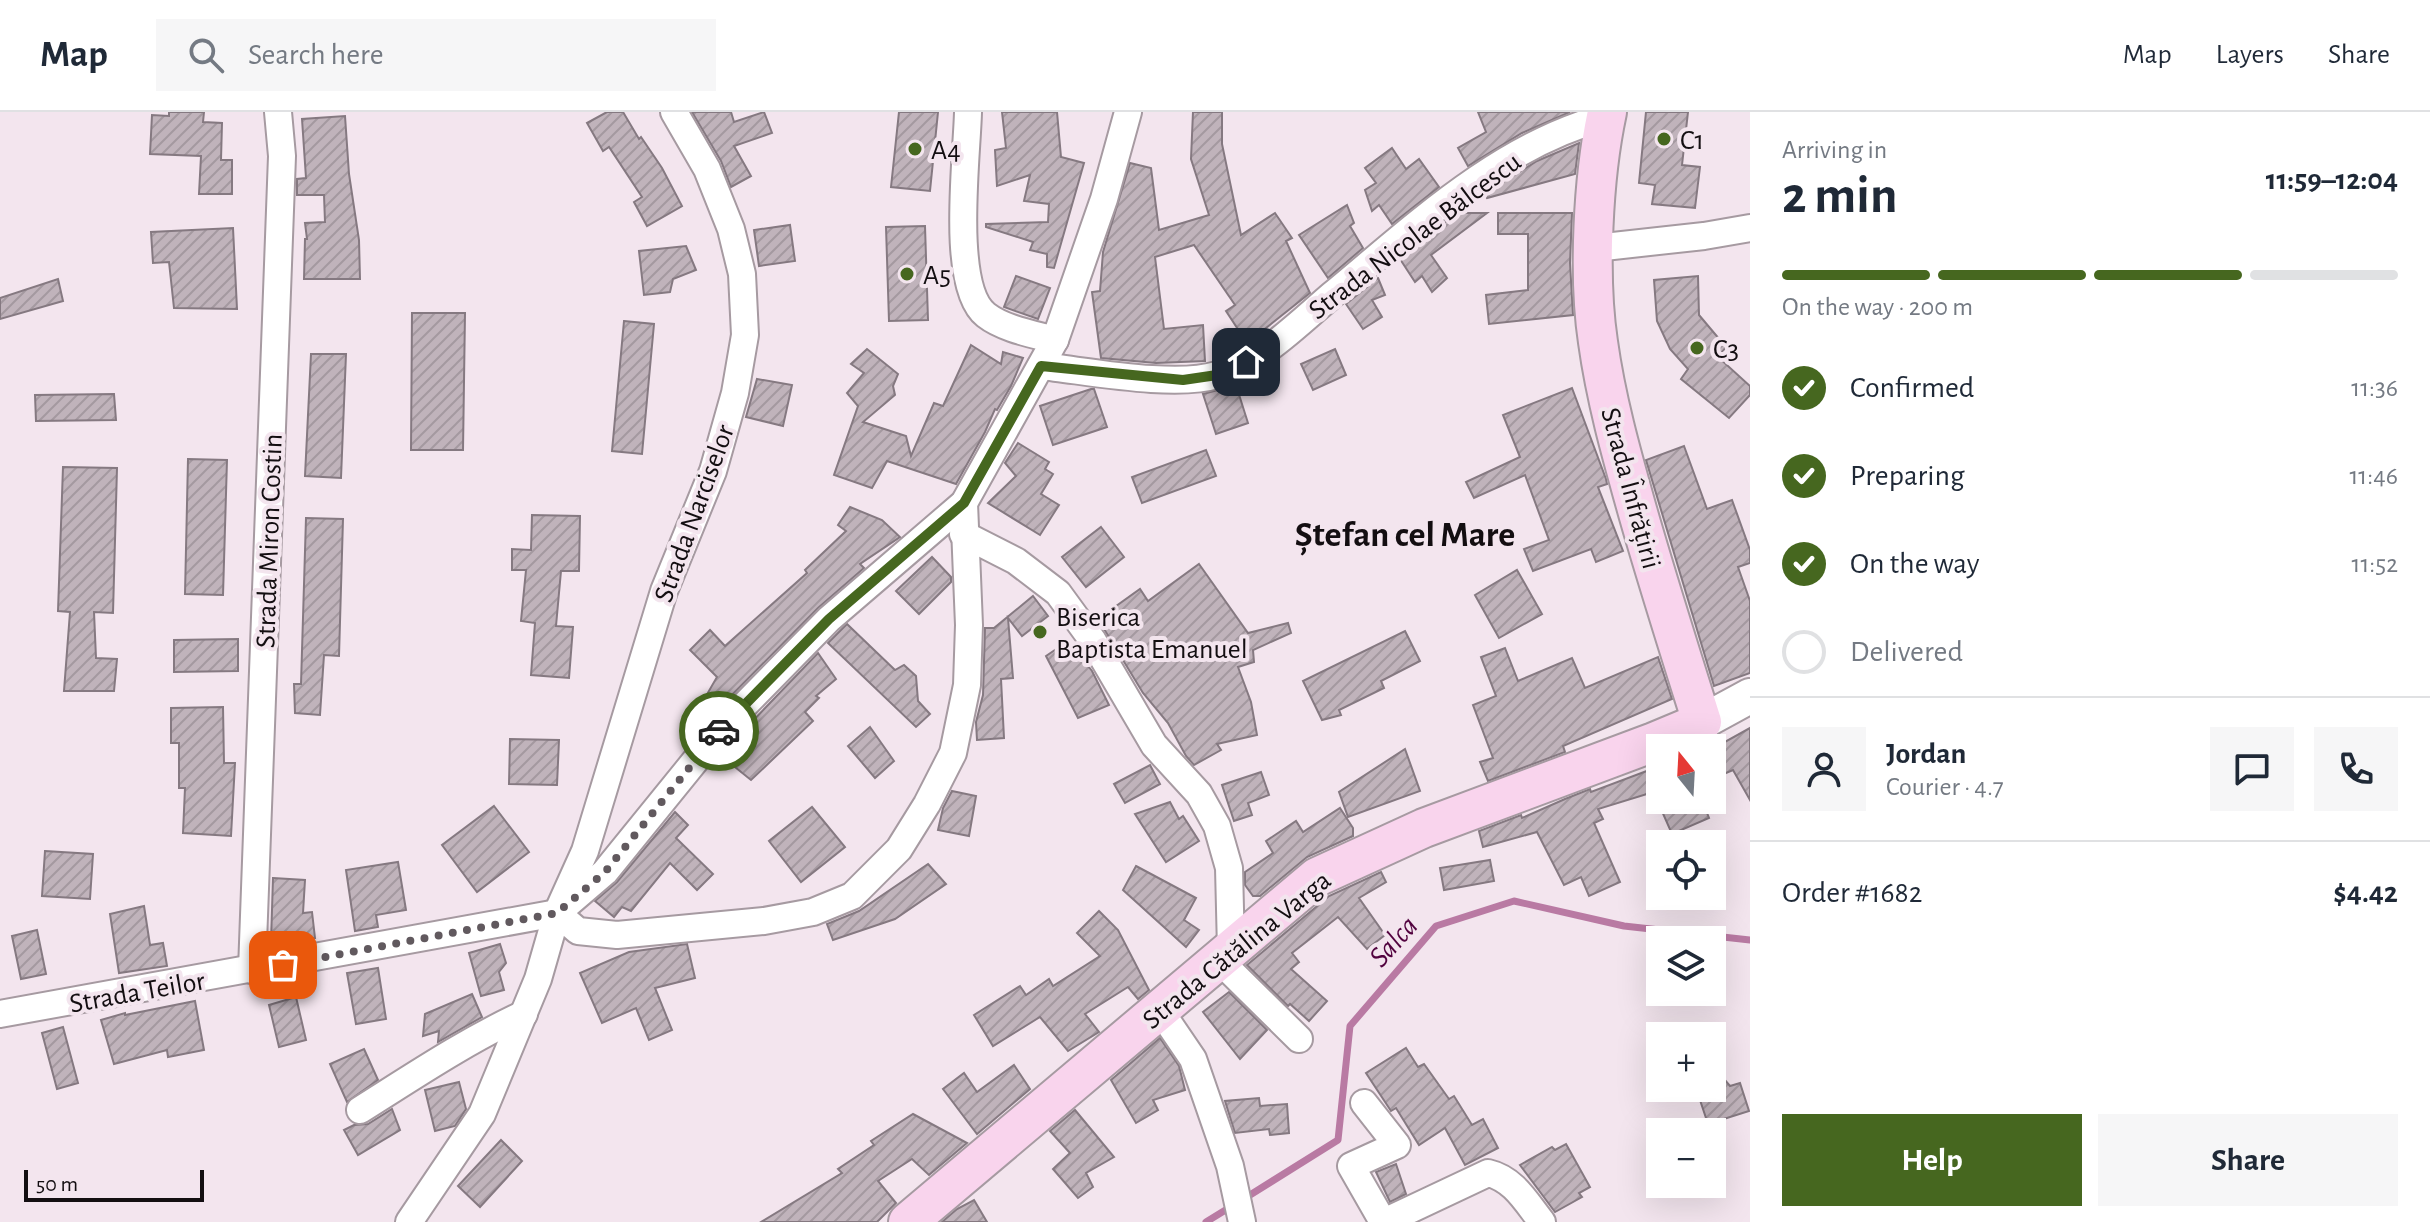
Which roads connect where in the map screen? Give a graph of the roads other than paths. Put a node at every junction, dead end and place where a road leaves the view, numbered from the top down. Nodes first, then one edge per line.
1 (278, 112) edge
2 (674, 112) edge
3 (968, 112) edge
4 (1128, 112) edge
5 (1606, 114) edge
6 (1750, 228) edge
7 (1595, 248) junction
8 (1055, 340) junction
9 (1041, 366) junction
10 (964, 503) junction
11 (963, 534) junction
12 (1750, 696) edge
13 (1702, 722) junction
14 (557, 913) junction
15 (1225, 955) junction
16 (252, 970) junction
17 (1159, 1009) junction
18 (0, 1014) edge
19 (524, 1014) junction
20 (1299, 1039) dead end
21 (1364, 1103) dead end
22 (360, 1110) dead end
23 (409, 1222) edge
24 (908, 1222) edge
25 (1242, 1222) edge
26 (1384, 1222) edge
27 (1542, 1222) edge

1 - 16 street, Strada Miron Costin
2 - 14 street, Strada Narciselor
3 - 8 street
4 - 8 street
5 - 7 main road, Strada Înfrățirii
5 - 9 street, Strada Nicolae Bălcescu
6 - 7 street
7 - 13 main road, Strada Înfrățirii
8 - 9 street
9 - 10 street
10 - 11 street
10 - 14 street
11 - 14 street
11 - 15 street
12 - 13 street
13 - 15 main road, Strada Cătălina Varga
14 - 16 street, Strada Teilor
14 - 19 street, Strada Narciselor
15 - 17 main road, Strada Cătălina Varga
15 - 20 street
16 - 18 street, Strada Teilor
17 - 24 main road, Strada Cătălina Varga
17 - 25 street
19 - 22 street
19 - 23 street, Strada Narciselor
21 - 26 street
26 - 27 street

